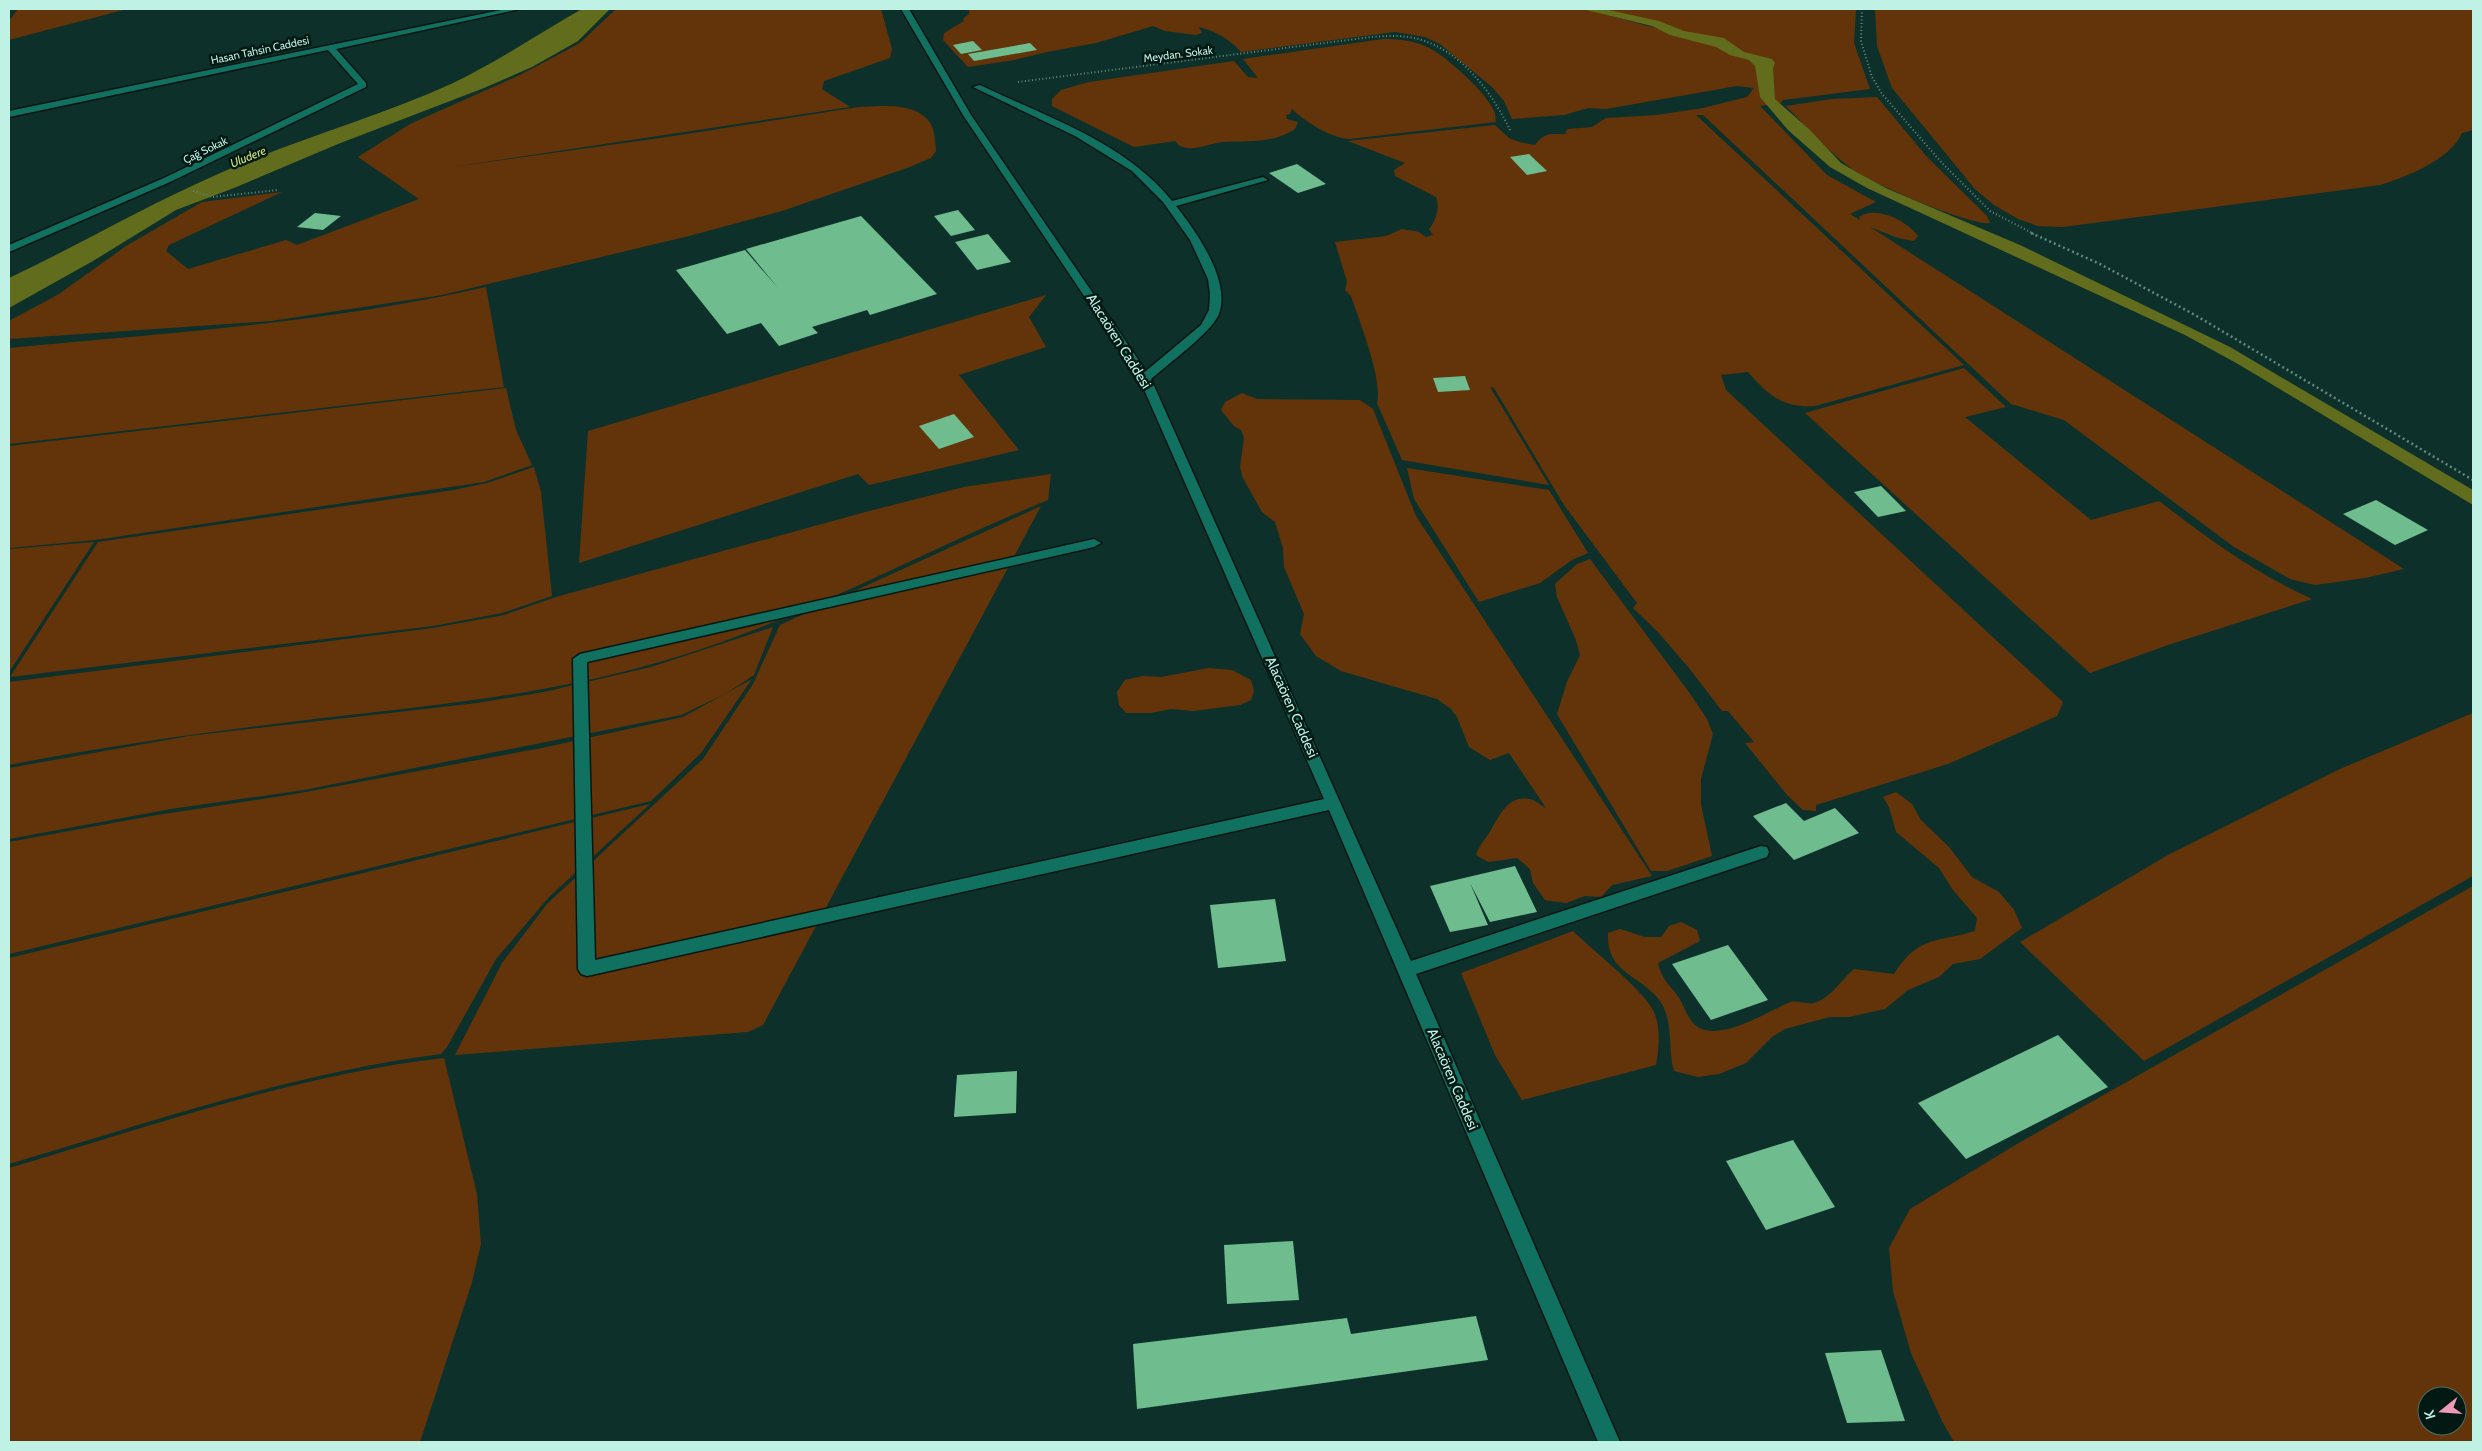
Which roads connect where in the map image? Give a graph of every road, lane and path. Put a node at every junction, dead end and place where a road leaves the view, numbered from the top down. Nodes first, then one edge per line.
1 (516, 9) edge
2 (905, 9) edge
3 (1862, 9) edge
4 (330, 47) junction
5 (977, 87) joint
6 (9, 114) edge
7 (1511, 132) dead end
8 (1264, 180) dead end
9 (189, 190) dead end
10 (279, 190) dead end
11 (1169, 204) junction
12 (9, 249) edge
13 (1145, 378) junction
14 (2473, 480) edge
15 (1094, 543) dead end
16 (1333, 803) junction
17 (1761, 852) dead end
18 (1406, 970) junction
19 (1609, 1442) edge

1 - 4 street, Hasan Tahsin Caddesi
2 - 13 street, Alacaören Caddesi
3 - 14 path
4 - 6 street, Hasan Tahsin Caddesi
4 - 12 street, Çağ Sokak
5 - 7 path, Meydan. Sokak
5 - 11 street
8 - 11 street
9 - 10 path
11 - 13 street
13 - 16 street, Alacaören Caddesi
15 - 16 street
16 - 18 street, Alacaören Caddesi
17 - 18 street
18 - 19 street, Alacaören Caddesi

